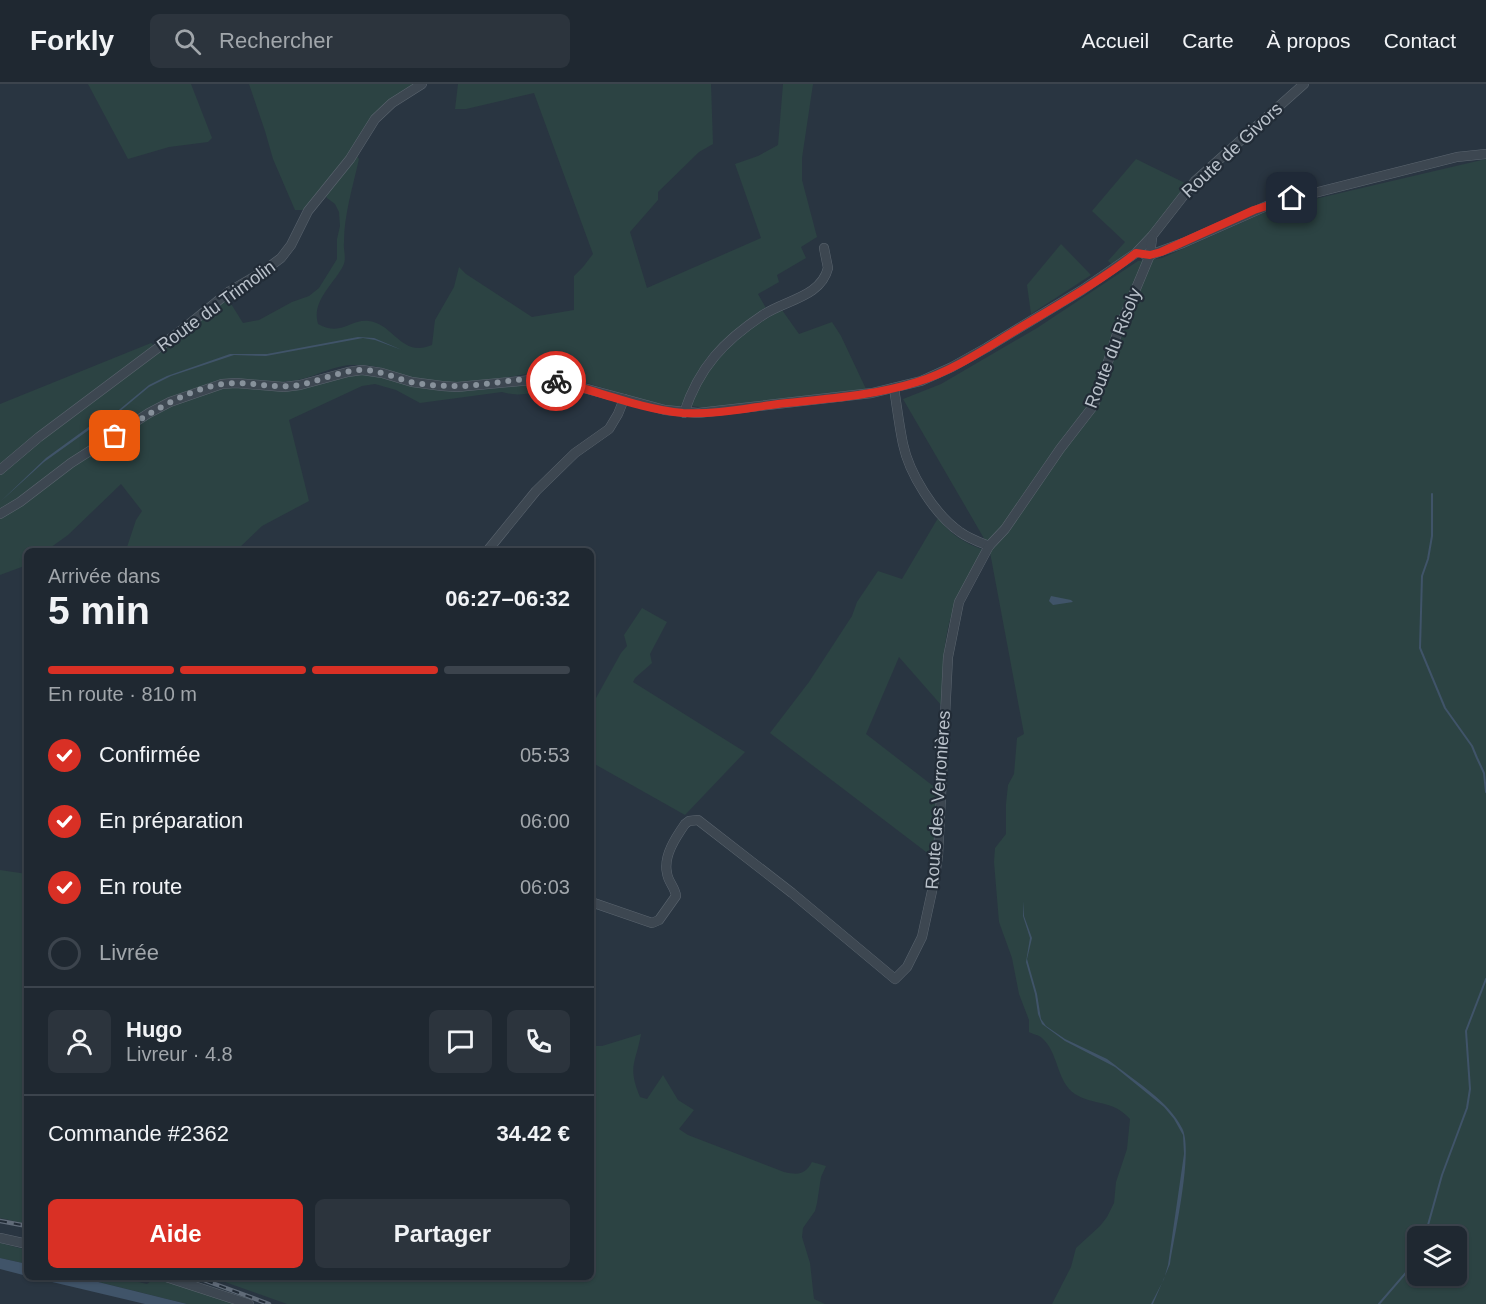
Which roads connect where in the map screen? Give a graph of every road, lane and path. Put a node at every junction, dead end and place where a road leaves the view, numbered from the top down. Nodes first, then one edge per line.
1 (422, 84) edge
2 (1304, 84) edge
3 (1486, 154) edge
4 (1152, 236) junction
5 (824, 248) dead end
6 (1136, 253) junction
7 (1150, 255) junction
8 (894, 388) junction
9 (624, 399) junction
10 (684, 413) junction
11 (0, 471) edge
12 (0, 514) edge
13 (989, 546) junction
14 (490, 548) edge
15 (594, 903) edge
16 (0, 1238) edge
17 (24, 1243) edge
18 (175, 1280) edge
19 (249, 1304) edge

1 - 11 street, Route du Trimolin
2 - 4 street, Route de Givors
3 - 7 street
4 - 6 street, Route de Givors
4 - 7 street, Route du Risoly
5 - 10 street
6 - 7 street
6 - 8 street, Route de Givors
7 - 13 street, Route du Risoly
8 - 10 street, Route de Givors
8 - 13 street
9 - 10 street, Route de Givors
9 - 12 street, Route de Givors
9 - 14 street
13 - 15 street, Route des Verronières
16 - 17 street
18 - 19 street

